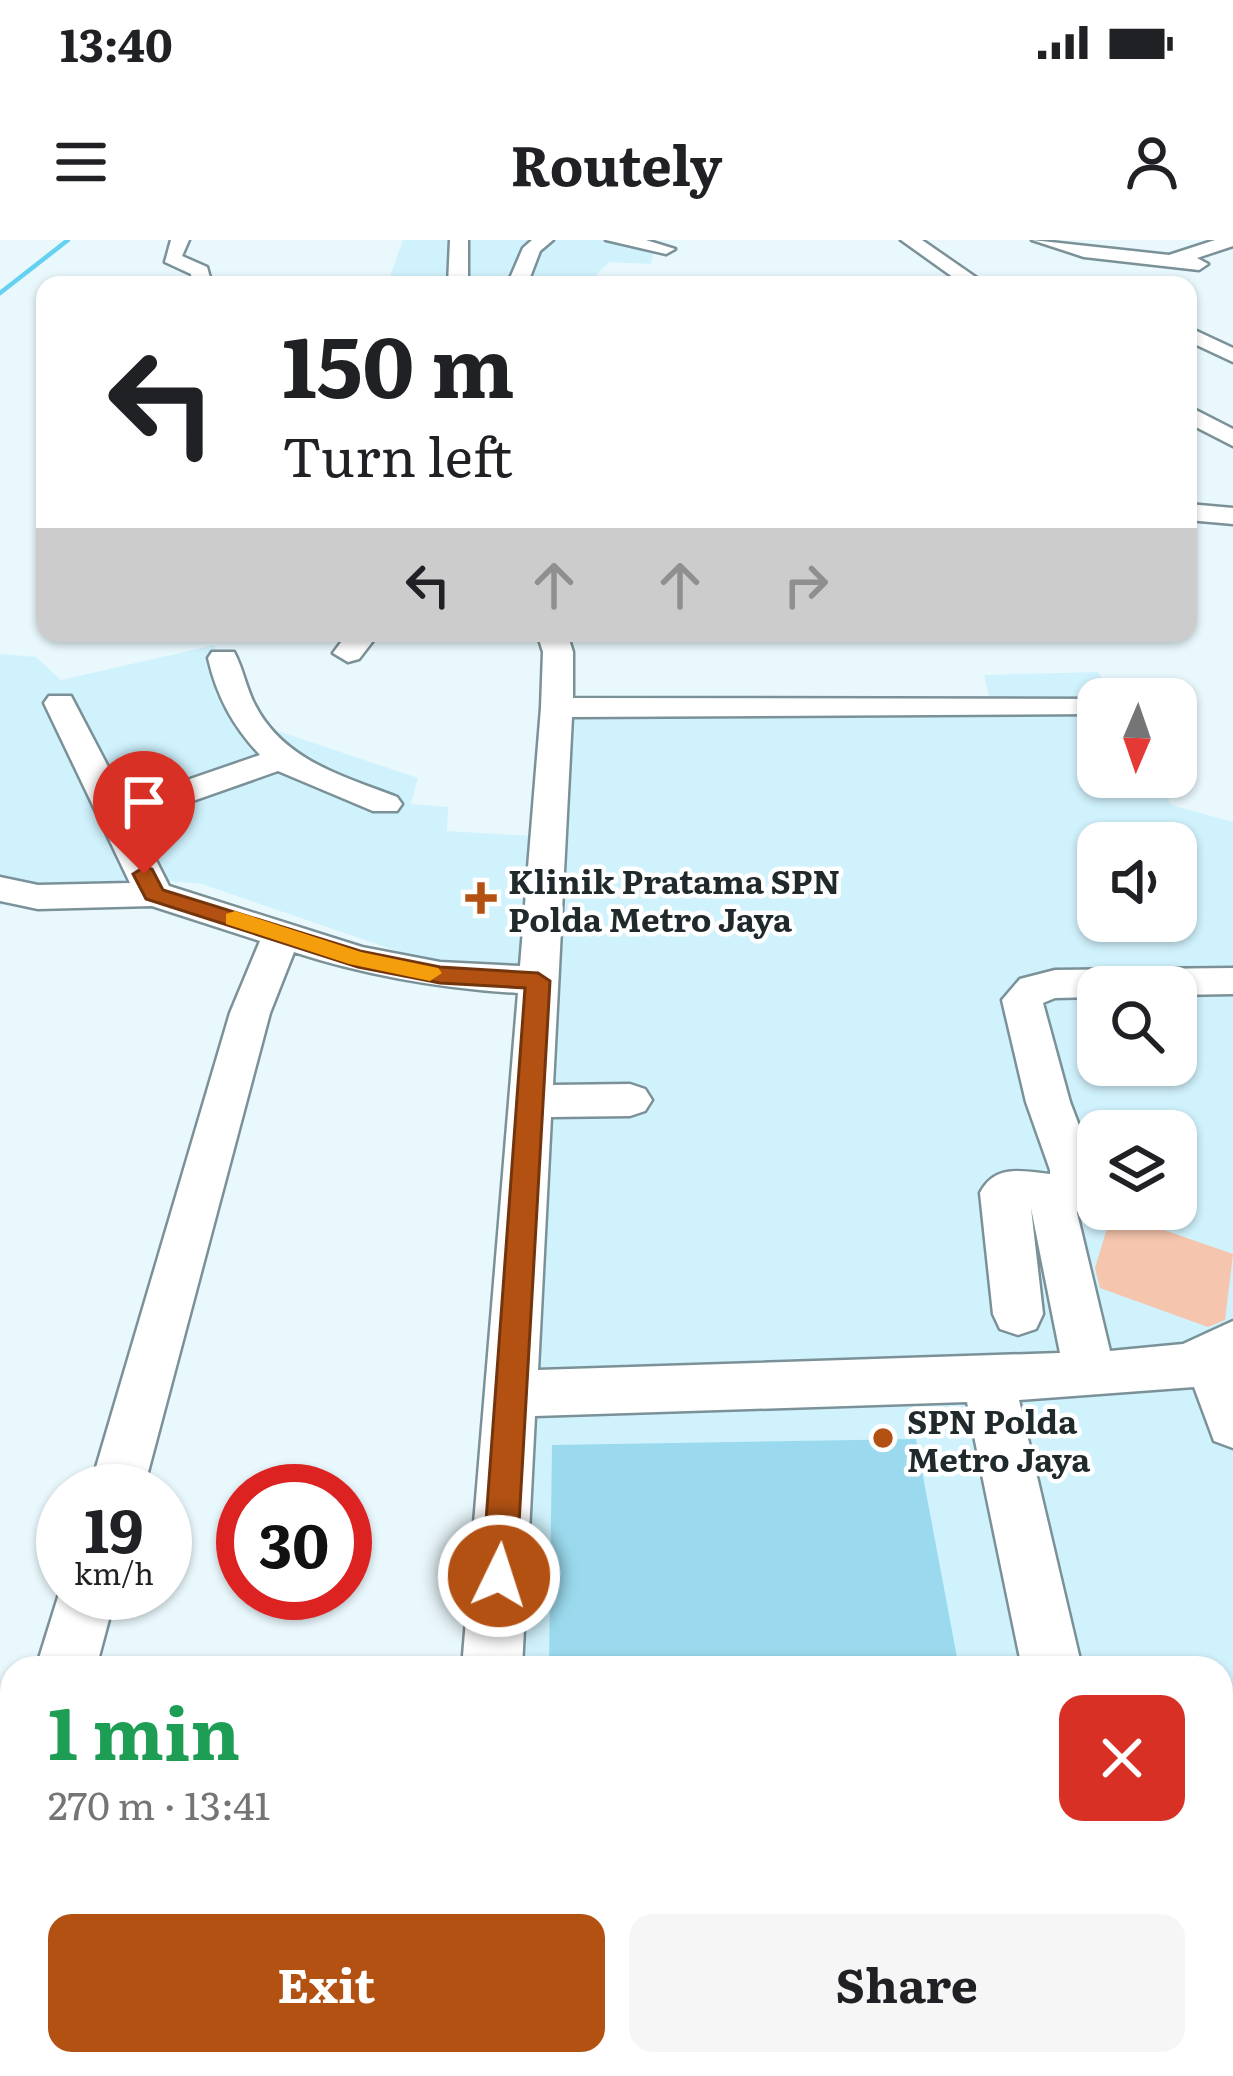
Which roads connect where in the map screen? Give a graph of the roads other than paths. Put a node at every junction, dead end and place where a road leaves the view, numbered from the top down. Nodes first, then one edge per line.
1 (459, 240) edge
2 (615, 240) edge
3 (910, 240) edge
4 (1233, 240) edge
5 (1045, 241) edge
6 (667, 244) edge
7 (528, 247) edge
8 (179, 250) edge
9 (1170, 260) junction
10 (1199, 264) dead end
11 (155, 267) dead end
12 (665, 272) dead end
13 (201, 276) edge
14 (458, 276) edge
15 (520, 276) edge
16 (964, 276) edge
17 (1197, 338) edge
18 (1233, 356) edge
19 (1197, 410) edge
20 (1233, 439) edge
21 (1197, 513) edge
22 (1233, 516) edge
23 (555, 642) edge
24 (223, 658) dead end
25 (60, 703) dead end
26 (1077, 705) edge
27 (557, 708) junction
28 (282, 759) junction
29 (385, 804) dead end
30 (116, 816) junction
31 (0, 889) edge
32 (154, 894) junction
33 (82, 898) junction
34 (0, 912) edge
35 (282, 934) junction
36 (538, 981) junction
37 (1233, 981) edge
38 (630, 1100) dead end
39 (531, 1101) junction
40 (1065, 1194) junction
41 (1018, 1314) dead end
42 (1222, 1351) edge
43 (1090, 1375) junction
44 (988, 1378) junction
45 (513, 1394) junction
46 (1233, 1424) edge
47 (124, 1464) edge
48 (80, 1620) edge
49 (70, 1656) edge
50 (493, 1656) edge
51 (1049, 1656) edge

1 - 14 street
2 - 6 street
3 - 16 street
4 - 9 street
5 - 9 street
6 - 12 street
7 - 15 street
8 - 11 street
8 - 13 street
9 - 10 street
17 - 18 street
19 - 20 street
21 - 22 street
23 - 27 street
24 - 28 street
25 - 30 street
26 - 27 street
27 - 36 street
28 - 29 street
28 - 30 street
30 - 32 street
31 - 33 street
32 - 33 street
32 - 35 street
33 - 34 street
35 - 36 street
35 - 47 street
36 - 39 street
37 - 40 street
38 - 39 street
39 - 45 street
40 - 41 street
40 - 43 street
42 - 43 street
42 - 46 street
43 - 44 street
44 - 45 street
44 - 51 street
45 - 50 street
48 - 49 street

